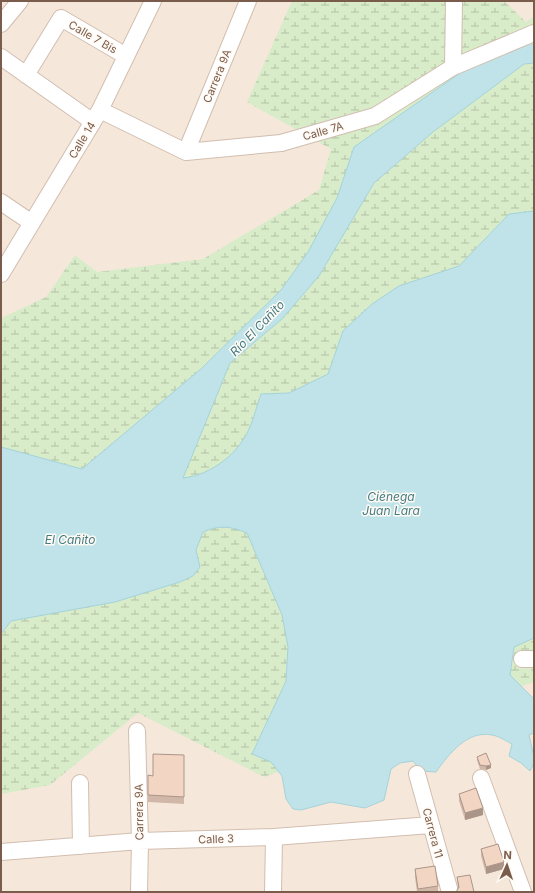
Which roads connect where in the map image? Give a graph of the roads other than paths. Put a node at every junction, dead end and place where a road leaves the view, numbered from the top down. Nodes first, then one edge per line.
1 (20, 1) edge
2 (153, 1) edge
3 (248, 1) edge
4 (454, 1) edge
5 (1, 24) edge
6 (534, 33) edge
7 (126, 56) junction
8 (1, 57) edge
9 (453, 66) junction
10 (26, 75) junction
11 (96, 116) junction
12 (186, 152) junction
13 (1, 202) edge
14 (32, 223) junction
15 (1, 274) edge
16 (138, 731) dead end
17 (417, 774) dead end
18 (481, 778) dead end
19 (80, 783) dead end
20 (432, 825) junction
21 (274, 837) junction
22 (140, 841) junction
23 (81, 846) junction
24 (1, 852) edge
25 (139, 892) edge
26 (273, 892) edge
27 (450, 892) edge
28 (523, 892) edge

1 - 5 street
2 - 7 street, Calle 14
3 - 12 street, Carrera 9A
4 - 9 street
6 - 9 street, Calle 7A
7 - 10 street, Calle 7 Bis
7 - 11 street, Calle 14
8 - 10 street
9 - 12 street, Calle 7A
10 - 11 street
11 - 12 street
11 - 14 street, Calle 14
13 - 14 street
14 - 15 street, Calle 14
16 - 22 street, Carrera 9A
17 - 20 street, Carrera 11
18 - 28 street
19 - 23 street
20 - 21 street, Calle 3
20 - 27 street, Carrera 11
21 - 22 street, Calle 3
21 - 26 street
22 - 23 street, Calle 3
22 - 25 street, Carrera 9A
23 - 24 street, Calle 3

